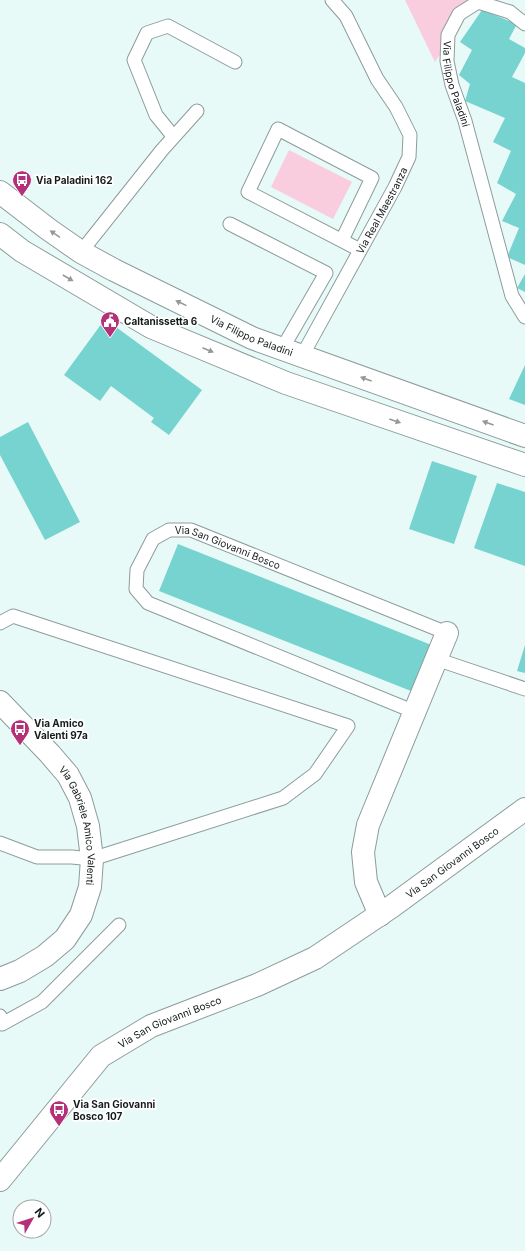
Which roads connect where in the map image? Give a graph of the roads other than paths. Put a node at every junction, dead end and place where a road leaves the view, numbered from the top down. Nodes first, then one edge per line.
1 (332, 0) edge
2 (525, 24) edge
3 (235, 62) dead end
4 (197, 110) dead end
5 (173, 136) junction
6 (0, 192) edge
7 (230, 224) dead end
8 (0, 234) edge
9 (342, 240) junction
10 (360, 250) junction
11 (81, 252) junction
12 (525, 317) edge
13 (292, 353) junction
14 (525, 436) edge
15 (525, 465) edge
16 (0, 623) edge
17 (447, 633) joint
18 (436, 659) junction
19 (525, 689) edge
20 (0, 702) edge
21 (414, 712) junction
22 (525, 809) edge
23 (0, 843) edge
24 (92, 859) junction
25 (380, 915) junction
26 (119, 925) dead end
27 (0, 979) edge
28 (0, 1016) edge
29 (0, 1180) edge

1 - 10 lane, Via Real Maestranza
2 - 12 lane, Via Filippo Paladini
3 - 5 lane
4 - 5 lane
5 - 11 lane
11 -> 6 street, Via Filippo Paladini
7 - 13 lane
8 -> 15 street
9 - 9 lane
9 - 10 lane
10 - 13 lane, Via Real Maestranza
13 -> 11 street, Via Filippo Paladini
14 -> 13 street, Via Filippo Paladini
16 - 24 lane
17 - 18 street, Via San Giovanni Bosco
17 - 21 lane, Via San Giovanni Bosco
18 - 19 lane
18 - 21 street, Via San Giovanni Bosco
20 - 24 street, Via Gabriele Amico Valenti
21 - 25 street, Via San Giovanni Bosco
22 - 25 street, Via San Giovanni Bosco
23 - 24 lane
24 - 27 street, Via Gabriele Amico Valenti
25 - 29 street, Via San Giovanni Bosco
26 - 28 lane

